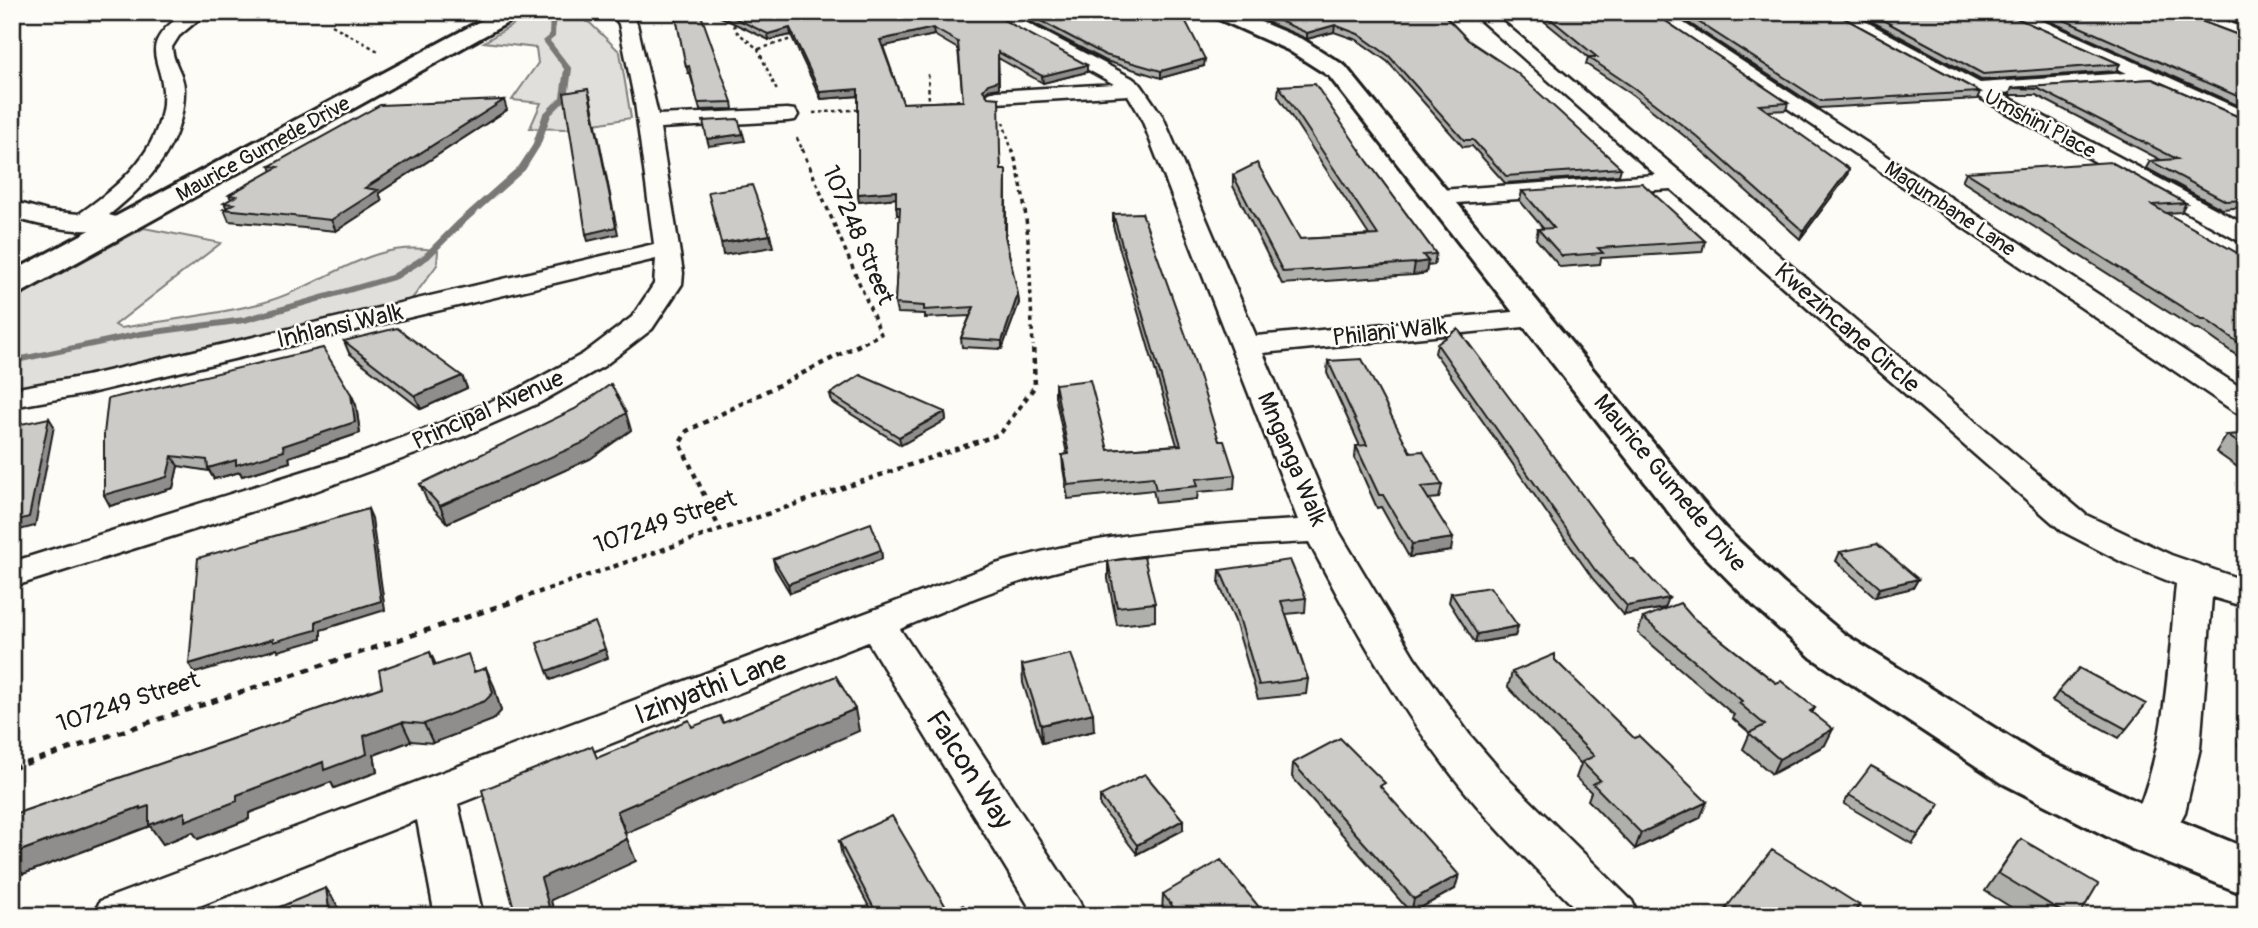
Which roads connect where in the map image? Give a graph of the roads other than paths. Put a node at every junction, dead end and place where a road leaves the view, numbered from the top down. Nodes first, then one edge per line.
1 (513, 12) edge
2 (620, 12) edge
3 (992, 12) edge
4 (1219, 12) edge
5 (1480, 12) edge
6 (1656, 12) edge
7 (1834, 12) edge
8 (2008, 12) edge
9 (2182, 12) edge
10 (197, 13) edge
11 (2246, 37) edge
12 (2152, 78) junction
13 (1134, 89) junction
14 (1975, 89) junction
15 (996, 97) edge
16 (787, 115) road end
17 (2246, 120) edge
18 (651, 122) junction
19 (1678, 181) junction
20 (1440, 197) junction
21 (12, 208) edge
22 (84, 222) junction
23 (127, 222) junction
24 (2246, 235) edge
25 (667, 249) junction
26 (12, 285) edge
27 (1535, 318) junction
28 (1245, 346) junction
29 (12, 398) edge
30 (2243, 401) edge
31 (1320, 530) junction
32 (12, 575) edge
33 (2194, 577) junction
34 (2246, 594) edge
35 (876, 624) junction
36 (434, 794) junction
37 (2151, 833) junction
38 (2246, 872) edge
39 (117, 916) edge
40 (459, 916) edge
41 (1062, 916) edge
42 (1615, 916) edge

1 - 23 street, Maurice Gumede Drive
2 - 18 street, Principal Avenue
3 - 13 street, Mnganga Walk
4 - 20 street, Maurice Gumede Drive
5 - 19 street, Kwezincane Circle
6 - 30 street, Maqumbane Lane
7 - 14 street, Umshini Place
8 - 12 street
9 - 11 street
10 - 22 street
12 - 14 street
12 - 17 street
13 - 15 street
13 - 28 street, Mnganga Walk
14 - 24 street, Umshini Place
16 - 18 street
18 - 25 street, Principal Avenue
19 - 20 street
19 - 33 street, Kwezincane Circle
20 - 27 street, Maurice Gumede Drive
21 - 22 street
22 - 23 street
23 - 26 street, Maurice Gumede Drive
25 - 29 street, Inhlansi Walk
25 - 32 street, Principal Avenue
27 - 28 street, Philani Walk
27 - 37 street, Maurice Gumede Drive
28 - 31 street, Mnganga Walk
31 - 35 street, Izinyathi Lane
31 - 42 street, Mnganga Walk
33 - 34 street, Kwezincane Circle
33 - 37 street
35 - 36 street, Izinyathi Lane
35 - 41 street, Falcon Way
36 - 39 street, Izinyathi Lane
36 - 40 street
37 - 38 street, Maurice Gumede Drive

